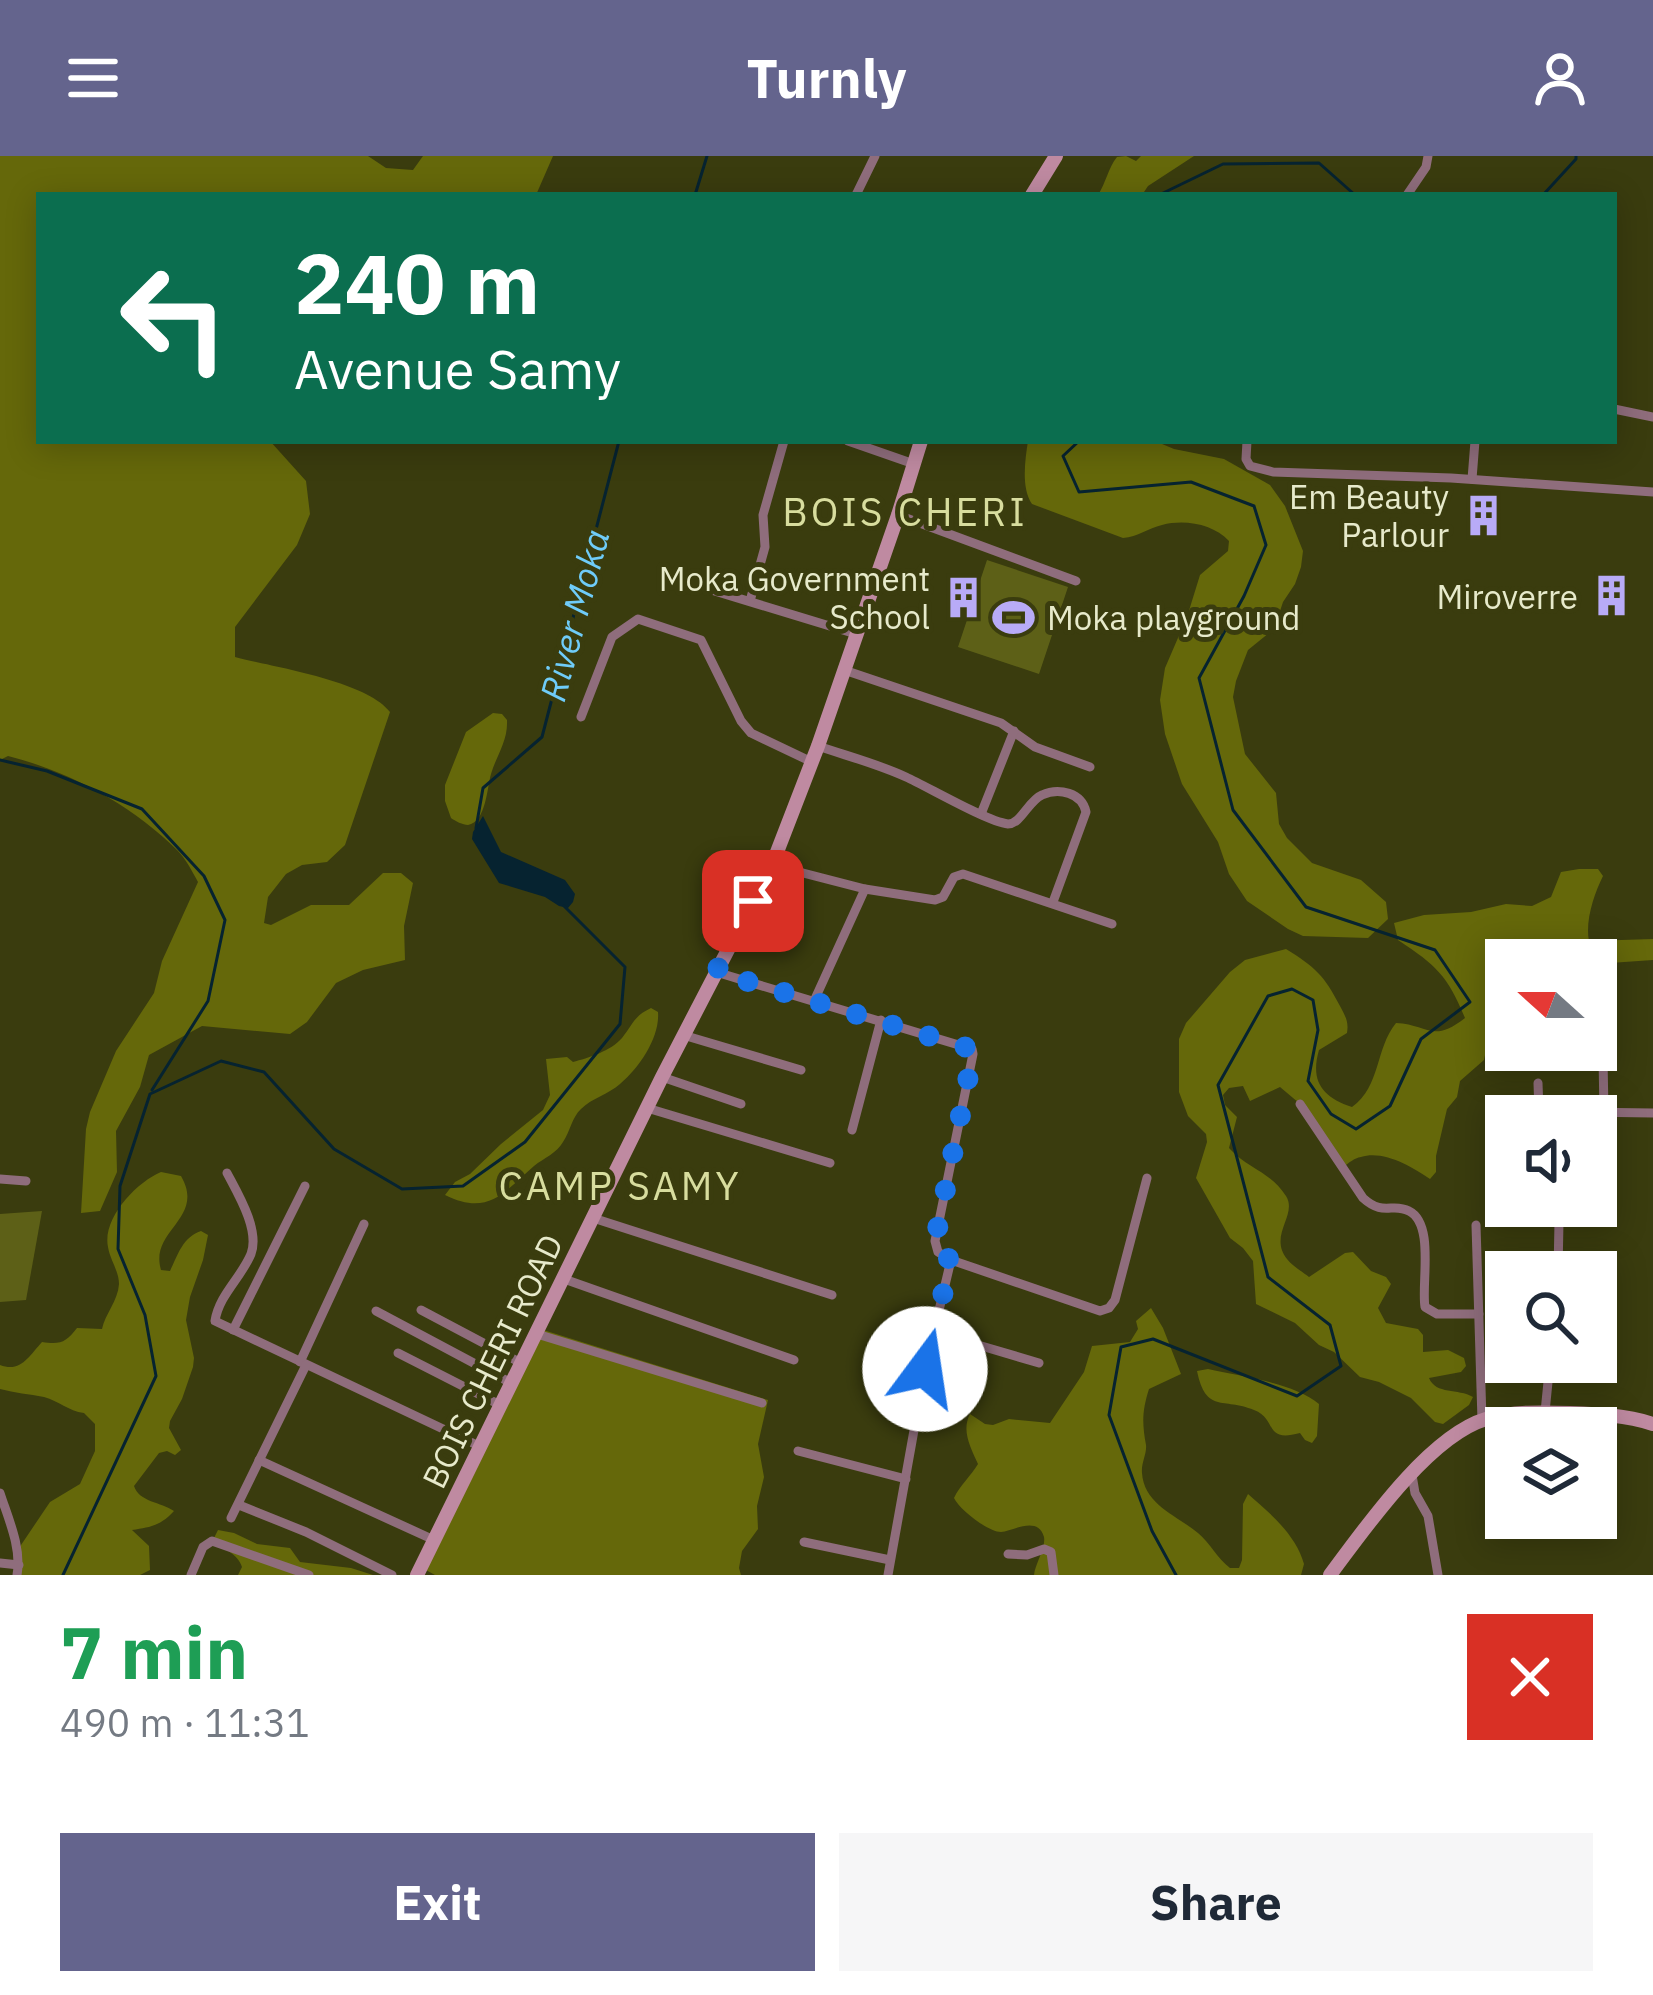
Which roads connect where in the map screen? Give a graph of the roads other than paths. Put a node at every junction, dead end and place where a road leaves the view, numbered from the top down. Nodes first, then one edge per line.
1 (875, 156) edge
2 (1056, 156) edge
3 (1428, 156) edge
4 (857, 192) edge
5 (1034, 192) edge
6 (1409, 192) edge
7 (1617, 410) edge
8 (1653, 417) edge
9 (783, 444) edge
10 (857, 444) edge
11 (920, 444) edge
12 (1247, 444) edge
13 (1475, 444) edge
14 (914, 464) junction
15 (1472, 479) junction
16 (1653, 492) edge
17 (898, 515) junction
18 (672, 578) dead end
19 (1076, 581) dead end
20 (750, 601) junction
21 (856, 634) junction
22 (844, 670) junction
23 (581, 717) dead end
24 (1014, 731) junction
25 (818, 746) junction
26 (812, 762) junction
27 (1090, 767) dead end
28 (981, 814) junction
29 (772, 865) junction
30 (866, 889) junction
31 (1053, 902) junction
32 (1112, 924) dead end
33 (716, 972) junction
34 (814, 1000) junction
35 (881, 1020) junction
36 (683, 1035) junction
37 (801, 1070) dead end
38 (662, 1077) junction
39 (1538, 1083) dead end
40 (1538, 1095) edge
41 (741, 1104) dead end
42 (1300, 1104) dead end
43 (647, 1108) junction
44 (1617, 1112) edge
45 (1653, 1113) edge
46 (852, 1130) dead end
47 (830, 1163) dead end
48 (227, 1173) dead end
49 (1147, 1178) dead end
50 (0, 1179) edge
51 (26, 1181) dead end
52 (305, 1186) dead end
53 (593, 1218) junction
54 (364, 1224) dead end
55 (1476, 1225) dead end
56 (951, 1260) junction
57 (564, 1279) junction
58 (832, 1295) dead end
59 (421, 1310) dead end
60 (376, 1311) dead end
61 (1479, 1314) junction
62 (934, 1328) junction
63 (233, 1330) junction
64 (537, 1334) junction
65 (398, 1353) dead end
66 (794, 1360) dead end
67 (521, 1363) junction
68 (1039, 1363) dead end
69 (303, 1364) junction
70 (511, 1383) junction
71 (762, 1403) dead end
72 (500, 1405) junction
73 (1617, 1416) edge
74 (1653, 1419) edge
75 (1482, 1420) junction
76 (1485, 1420) edge
77 (479, 1446) junction
78 (798, 1451) dead end
79 (259, 1460) junction
80 (1412, 1475) junction
81 (906, 1479) junction
82 (0, 1493) edge
83 (238, 1505) junction
84 (230, 1518) dead end
85 (434, 1540) junction
86 (803, 1542) dead end
87 (1008, 1554) dead end
88 (890, 1560) junction
89 (0, 1563) edge
90 (18, 1570) edge
91 (191, 1575) edge
92 (309, 1575) edge
93 (392, 1575) edge
94 (417, 1575) edge
95 (888, 1575) edge
96 (1054, 1575) edge
97 (1330, 1575) edge
98 (1438, 1575) edge

1 - 4 street
2 - 5 main road
3 - 6 street
7 - 8 street
9 - 20 street
10 - 14 street
11 - 14 main road, BOIS CHERI ROAD
12 - 15 street
13 - 15 street
14 - 17 main road, BOIS CHERI ROAD
15 - 16 street
17 - 19 street
17 - 21 main road, BOIS CHERI ROAD
18 - 20 street
20 - 21 street
21 - 22 main road, BOIS CHERI ROAD
22 - 24 street
22 - 25 main road, BOIS CHERI ROAD
23 - 26 street
24 - 27 street
24 - 28 street
25 - 26 main road, BOIS CHERI ROAD
25 - 28 street
26 - 29 main road, BOIS CHERI ROAD
28 - 31 street
29 - 30 street
29 - 33 main road, BOIS CHERI ROAD
30 - 31 street
30 - 34 street
31 - 32 street
33 - 34 street
33 - 36 main road, BOIS CHERI ROAD
34 - 35 street
35 - 46 street
35 - 56 street
36 - 37 street
36 - 38 main road, BOIS CHERI ROAD
38 - 41 street
38 - 43 main road, BOIS CHERI ROAD
39 - 40 street
42 - 61 street
43 - 47 street
43 - 53 main road, BOIS CHERI ROAD
44 - 45 street
48 - 63 street
49 - 56 street
50 - 51 street
52 - 63 street
53 - 57 main road, BOIS CHERI ROAD
53 - 58 street
54 - 69 street
55 - 61 street
56 - 62 street
57 - 64 main road, BOIS CHERI ROAD
57 - 66 street
59 - 67 street
60 - 70 street
61 - 75 street
62 - 68 street
62 - 81 street
63 - 69 street
64 - 67 main road, BOIS CHERI ROAD
64 - 71 street
65 - 72 street
67 - 70 main road, BOIS CHERI ROAD
69 - 77 street
69 - 79 street
70 - 72 main road, BOIS CHERI ROAD
72 - 77 main road, BOIS CHERI ROAD
73 - 74 main road
75 - 76 main road
75 - 80 main road
77 - 85 main road, BOIS CHERI ROAD
78 - 81 street
79 - 83 street
79 - 85 street
80 - 97 main road
80 - 98 street
81 - 88 street
82 - 90 street
83 - 84 street
83 - 93 street
85 - 94 main road, BOIS CHERI ROAD
86 - 88 street
87 - 96 street
88 - 95 street
89 - 90 street
91 - 92 street

